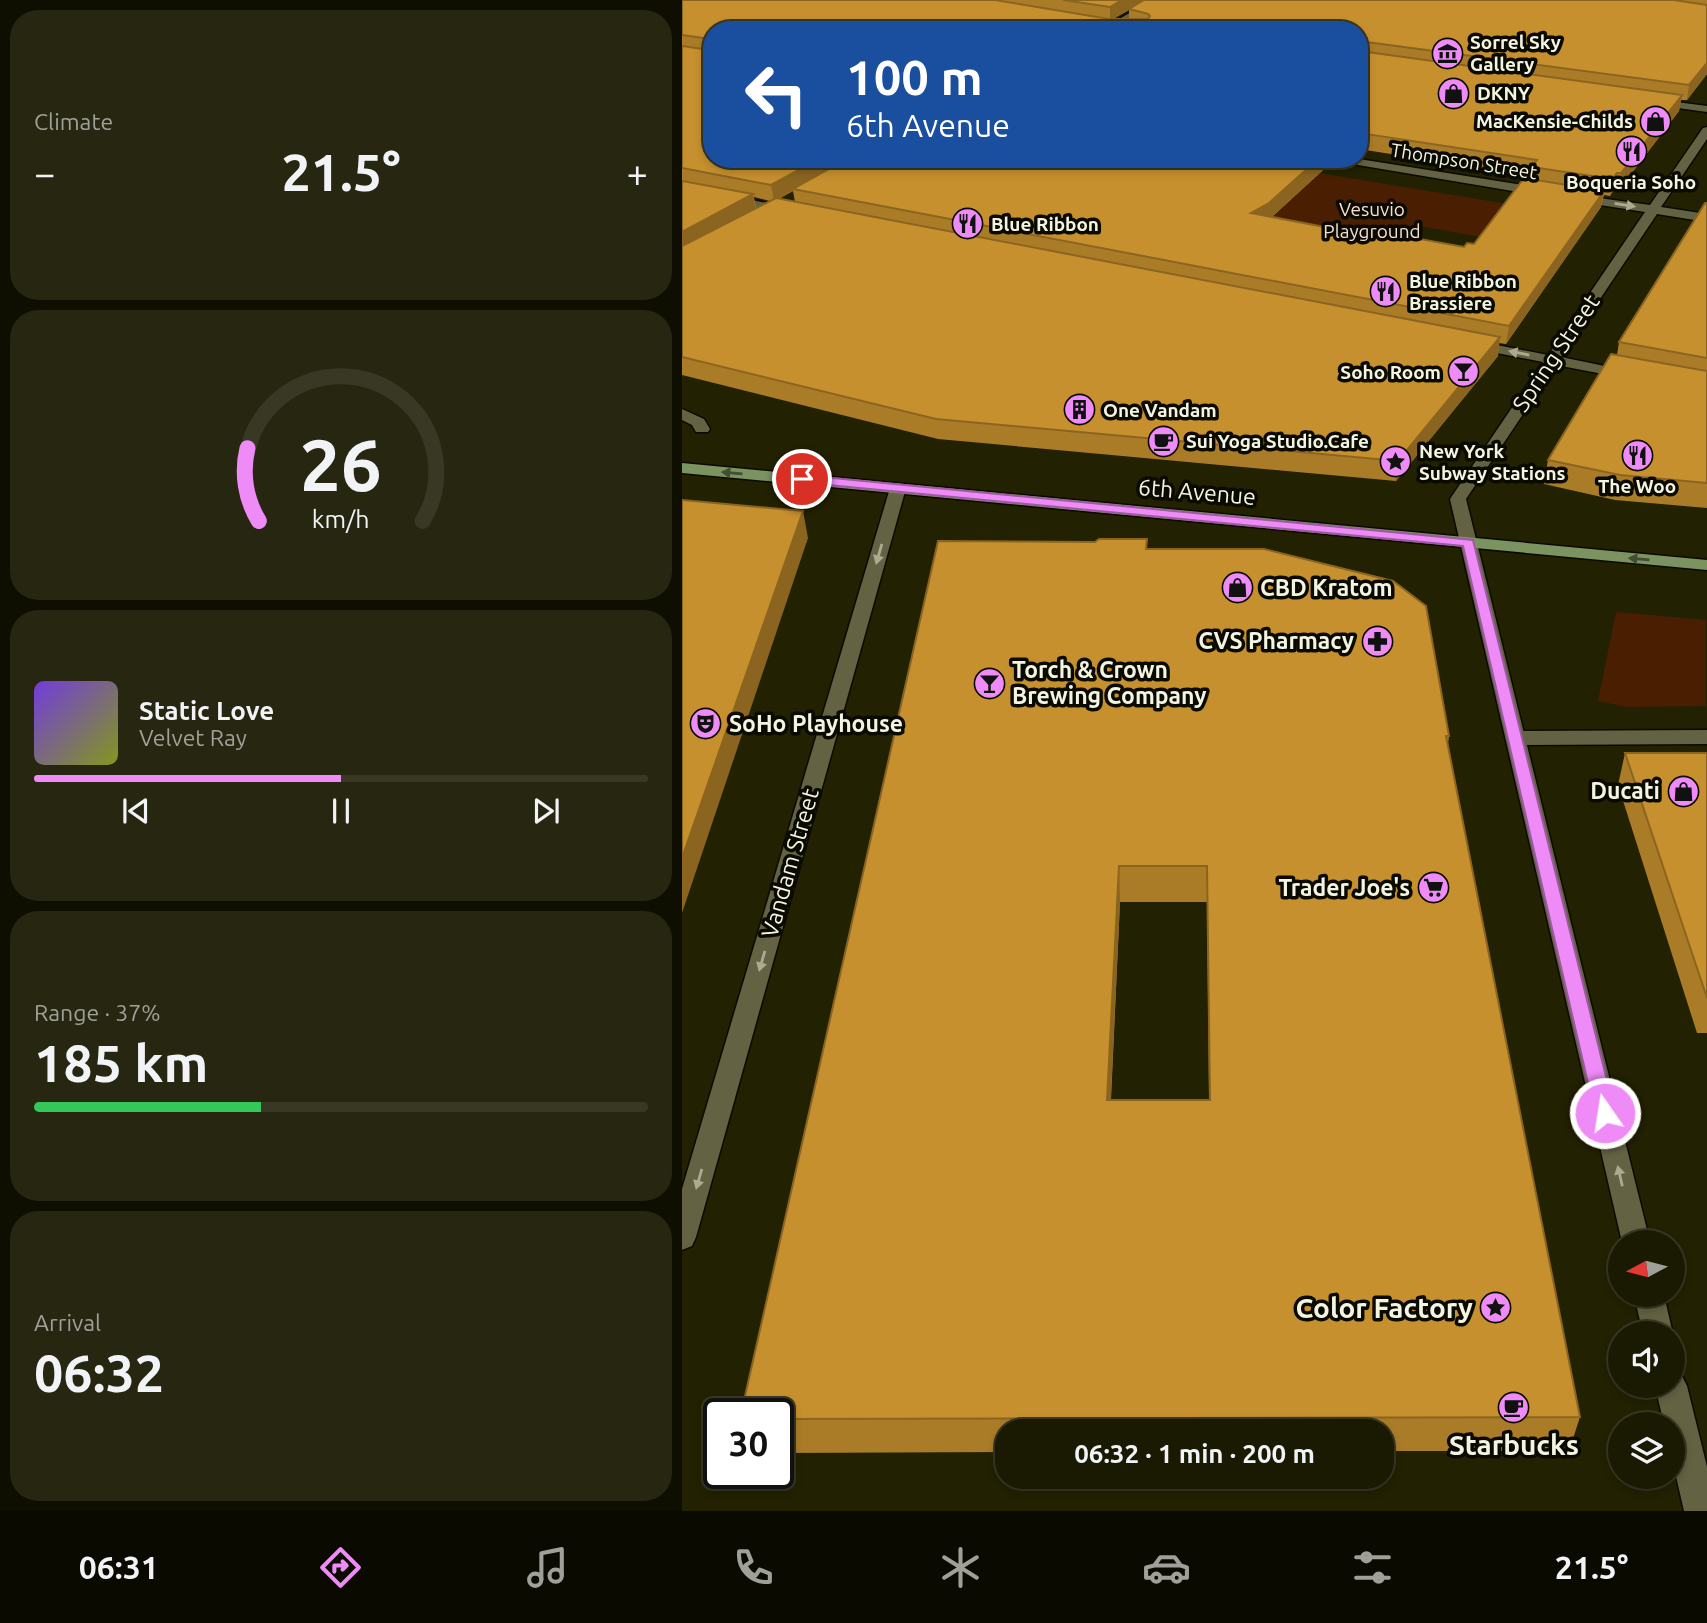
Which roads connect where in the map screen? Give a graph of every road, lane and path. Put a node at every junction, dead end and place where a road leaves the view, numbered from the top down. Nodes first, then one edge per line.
1 (1159, 0) edge
2 (1122, 21) edge
3 (1643, 100) edge
4 (1706, 110) edge
5 (1706, 130) edge
6 (1368, 163) edge
7 (682, 190) edge
8 (794, 199) edge
9 (776, 208) junction
10 (1655, 209) junction
11 (800, 213) edge
12 (1706, 218) edge
13 (757, 219) edge
14 (1452, 340) edge
15 (1551, 360) junction
16 (1639, 377) edge
17 (682, 414) edge
18 (702, 429) dead end
19 (682, 468) edge
20 (898, 488) junction
21 (1469, 542) junction
22 (1706, 565) edge
23 (1706, 737) edge
24 (1516, 738) junction
25 (1633, 1230) edge
26 (682, 1237) edge
27 (1674, 1398) edge
28 (1700, 1511) edge

1 - 2 street
3 - 4 street
5 - 10 street, Spring Street
6 -> 10 street, Thompson Street
7 - 9 street
8 - 9 street
9 - 11 street
9 - 13 street
10 - 12 street, Thompson Street
10 - 15 street, Spring Street
15 -> 14 street
15 - 16 street
15 - 21 street, Spring Street
17 - 18 street
20 -> 19 main road, 6th Avenue
20 - 21 main road, 6th Avenue
20 -> 26 street, Vandam Street
22 -> 21 main road, 6th Avenue
21 - 24 street, Spring Street
23 - 24 street
25 -> 24 street, Spring Street
27 - 28 street

